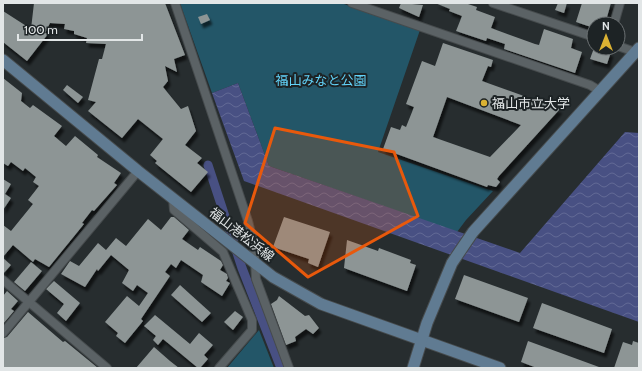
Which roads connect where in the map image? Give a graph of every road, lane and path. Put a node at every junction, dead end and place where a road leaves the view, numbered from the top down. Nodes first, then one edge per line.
1 (175, 3) edge
2 (352, 3) edge
3 (493, 3) edge
4 (620, 3) edge
5 (616, 16) edge
6 (586, 34) edge
7 (626, 48) edge
8 (638, 51) edge
9 (3, 60) edge
10 (600, 91) junction
11 (138, 171) junction
12 (173, 198) junction
13 (256, 262) junction
14 (3, 280) edge
15 (29, 302) junction
16 (3, 332) edge
17 (423, 340) junction
18 (107, 368) edge
19 (219, 368) edge
20 (289, 368) edge
21 (413, 368) edge
22 (500, 368) edge

1 - 13 street
2 - 10 street
3 - 6 street
4 - 5 street
7 - 8 street
8 - 10 main road
9 - 11 main road, 福山港松浜線
10 - 17 main road
11 - 12 main road, 福山港松浜線
11 - 15 street
12 - 13 main road, 福山港松浜線
12 - 19 street
13 - 17 main road, 福山港松浜線
13 - 20 street
14 - 15 street
15 - 16 street
15 - 18 street
17 - 21 main road
17 - 22 main road, 福山港松浜線

